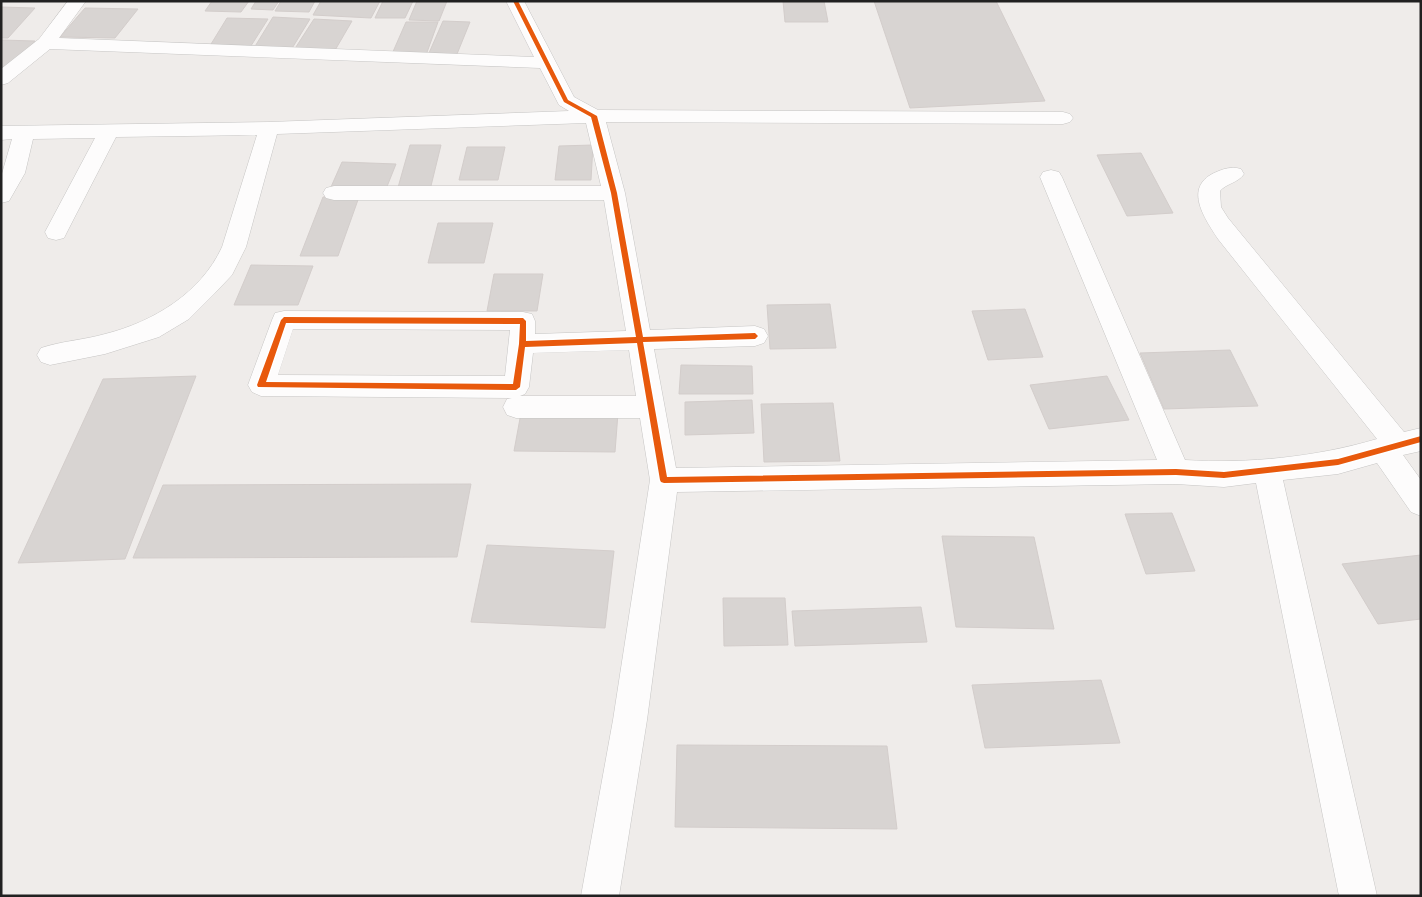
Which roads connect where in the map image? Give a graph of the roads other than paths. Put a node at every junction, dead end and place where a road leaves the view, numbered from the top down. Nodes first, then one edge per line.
1 (77, 1) edge
2 (515, 1) edge
3 (46, 43) junction
4 (547, 63) junction
5 (2, 76) edge
6 (594, 116) junction
7 (1063, 118) dead end
8 (268, 128) junction
9 (109, 131) junction
10 (24, 133) junction
11 (1, 134) edge
12 (1233, 174) dead end
13 (1051, 177) dead end
14 (334, 193) dead end
15 (614, 193) junction
16 (1, 196) edge
17 (56, 232) dead end
18 (755, 336) dead end
19 (639, 339) junction
20 (522, 344) junction
21 (50, 355) dead end
22 (516, 407) dead end
23 (651, 407) junction
24 (1400, 444) edge
25 (1267, 470) junction
26 (1176, 472) junction
27 (664, 480) junction
28 (1421, 503) edge
29 (600, 896) edge
30 (1358, 896) edge

1 - 3 street
2 - 4 street
3 - 4 street
3 - 5 street
4 - 6 street
6 - 7 street
6 - 8 street
6 - 15 street
8 - 9 street
8 - 21 street
9 - 10 street
9 - 17 street
10 - 11 street
10 - 16 street
12 - 24 street
13 - 26 street
14 - 15 street
15 - 19 street
18 - 19 street
19 - 20 street
19 - 23 street
20 - 20 street
22 - 23 street
23 - 27 street
24 - 25 street
24 - 28 street
25 - 26 street
25 - 30 street
26 - 27 street
27 - 29 street

